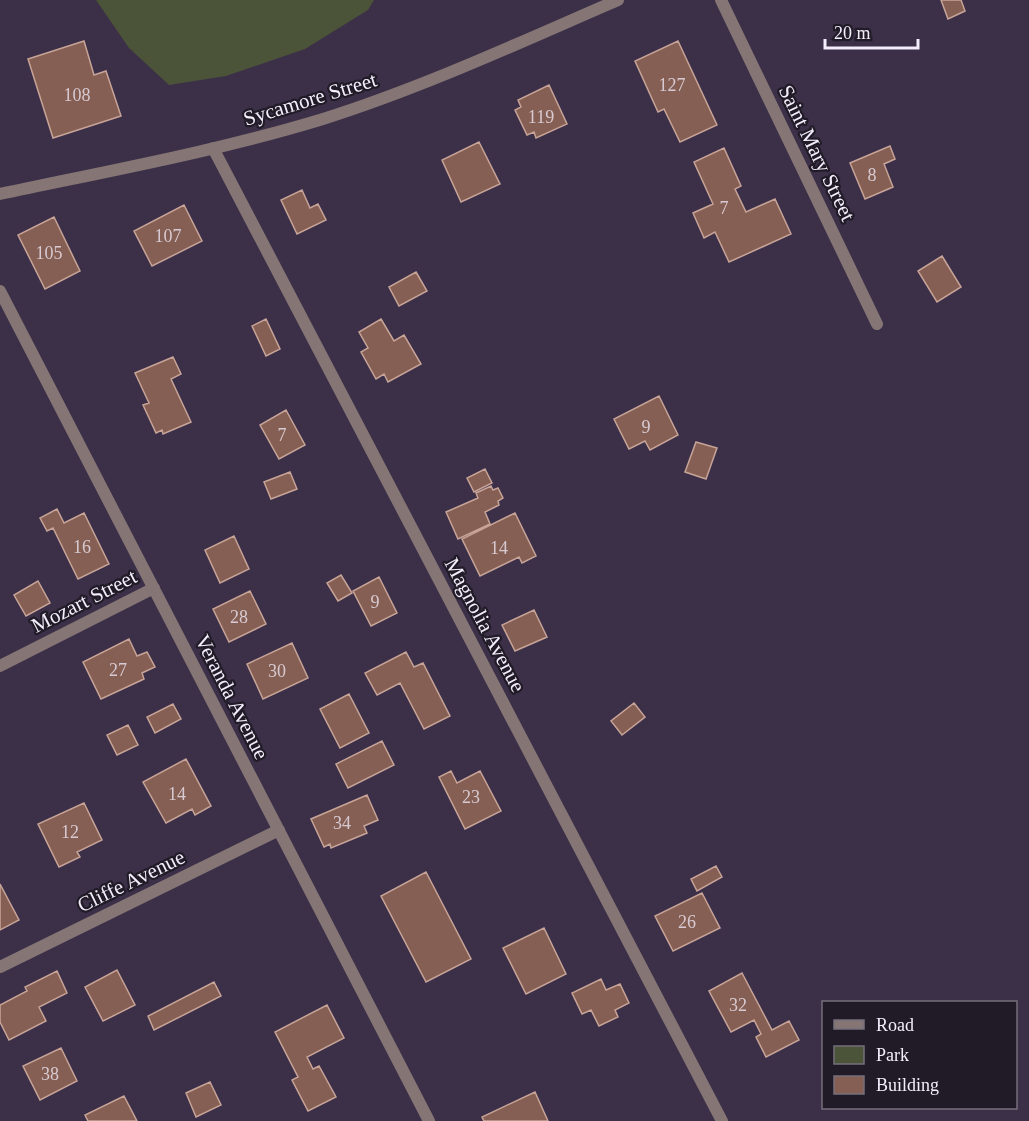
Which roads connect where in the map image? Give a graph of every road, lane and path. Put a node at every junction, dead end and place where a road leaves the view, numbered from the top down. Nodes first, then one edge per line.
1 (618, 0) edge
2 (721, 0) edge
3 (213, 148) junction
4 (0, 194) edge
5 (0, 291) edge
6 (877, 324) dead end
7 (154, 588) junction
8 (0, 666) edge
9 (279, 830) junction
10 (0, 967) edge
11 (429, 1121) edge
12 (722, 1121) edge

1 - 3 street, Sycamore Street
2 - 6 street, Saint Mary Street
3 - 4 street, Sycamore Street
3 - 12 street, Magnolia Avenue
5 - 7 street, Veranda Avenue
7 - 8 street, Mozart Street
7 - 9 street, Veranda Avenue
9 - 10 street, Cliffe Avenue
9 - 11 street, Veranda Avenue

